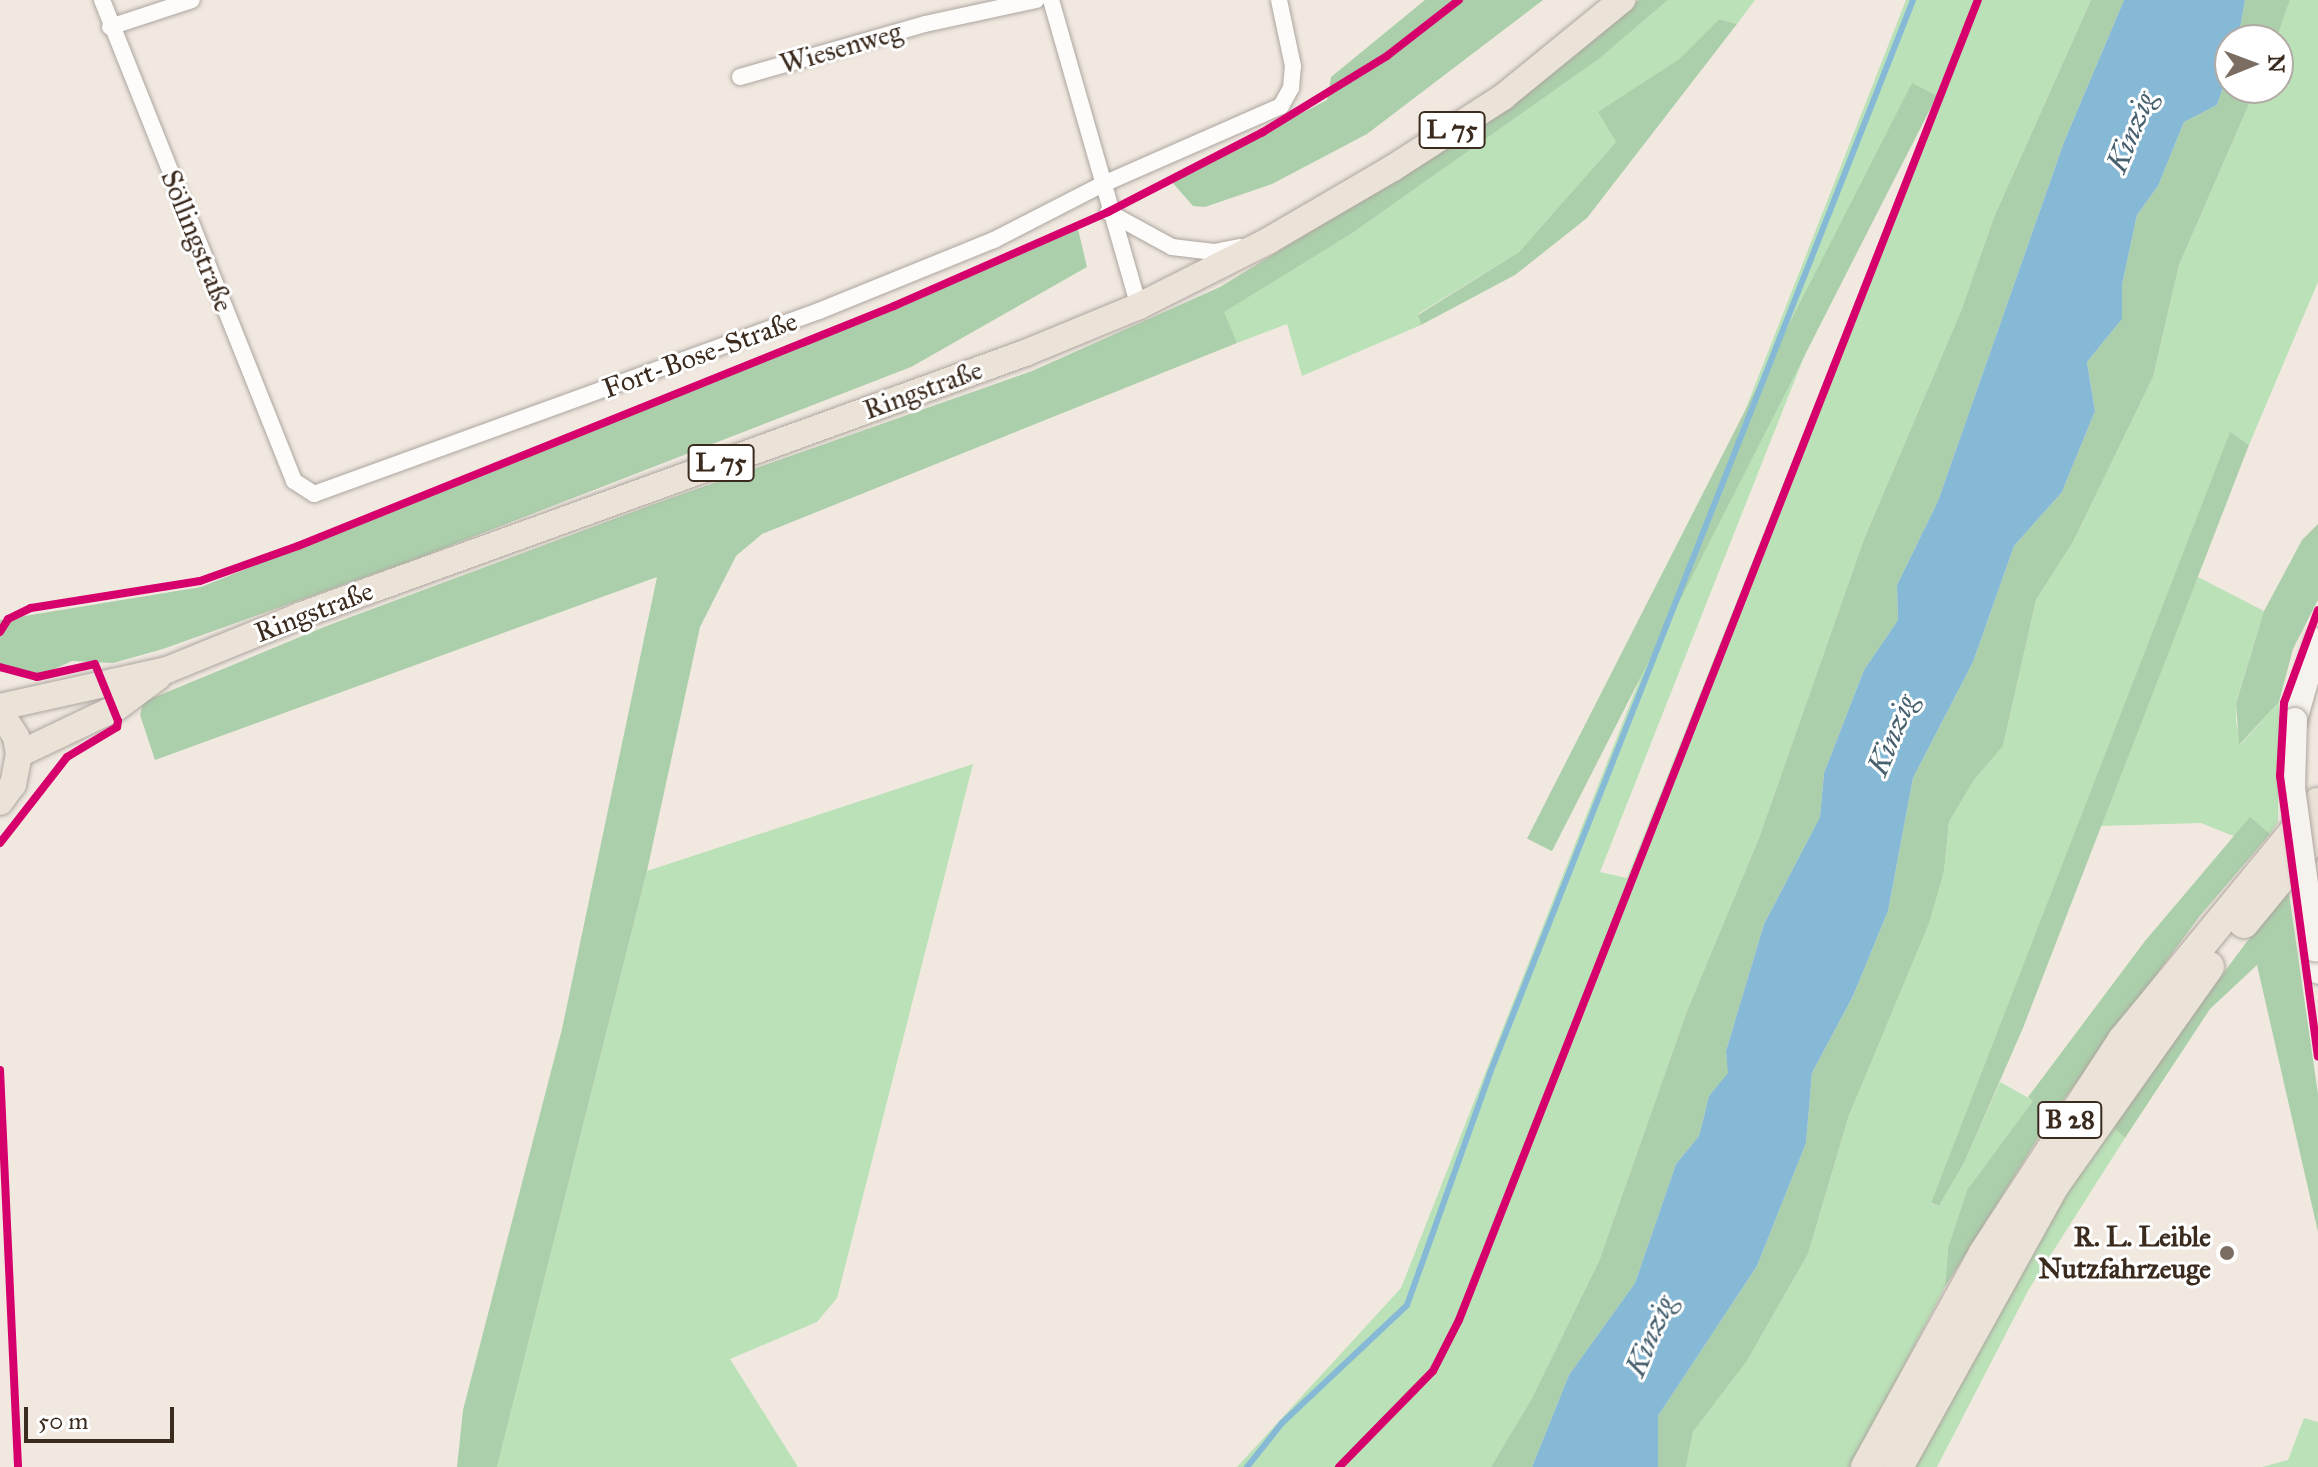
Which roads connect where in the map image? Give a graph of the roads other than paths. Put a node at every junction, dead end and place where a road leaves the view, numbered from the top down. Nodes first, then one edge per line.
1 (102, 0) edge
2 (192, 0) edge
3 (1036, 0) edge
4 (1051, 0) edge
5 (1279, 0) edge
6 (1622, 0) edge
7 (110, 27) junction
8 (740, 77) dead end
9 (1101, 185) junction
10 (1108, 212) junction
11 (1268, 241) junction
12 (1139, 306) junction
13 (294, 481) joint
14 (2318, 640) edge
15 (167, 670) junction
16 (0, 710) edge
17 (19, 754) junction
18 (0, 802) edge
19 (2318, 803) edge
20 (2318, 833) edge
21 (2316, 961) edge
22 (1866, 1467) edge
23 (1898, 1467) edge

1 - 7 street, Söllingstraße
2 - 7 street
3 - 8 street, Wiesenweg
4 - 9 street
5 - 9 street, Fort-Bose-Straße
6 - 11 main road, Ringstraße / L 75
7 - 13 street, Söllingstraße
9 - 10 street
9 - 13 street, Fort-Bose-Straße
10 - 11 street
10 - 12 street
11 - 12 main road, Ringstraße / L 75
12 - 15 main road, Ringstraße / L 75
14 - 21 street, bridge
15 - 16 main road, Ringstraße / L 75
15 - 17 main road, Ringstraße / L 75
16 - 17 main road
17 - 18 main road
19 - 22 highway, B 28
20 - 23 highway, B 28

